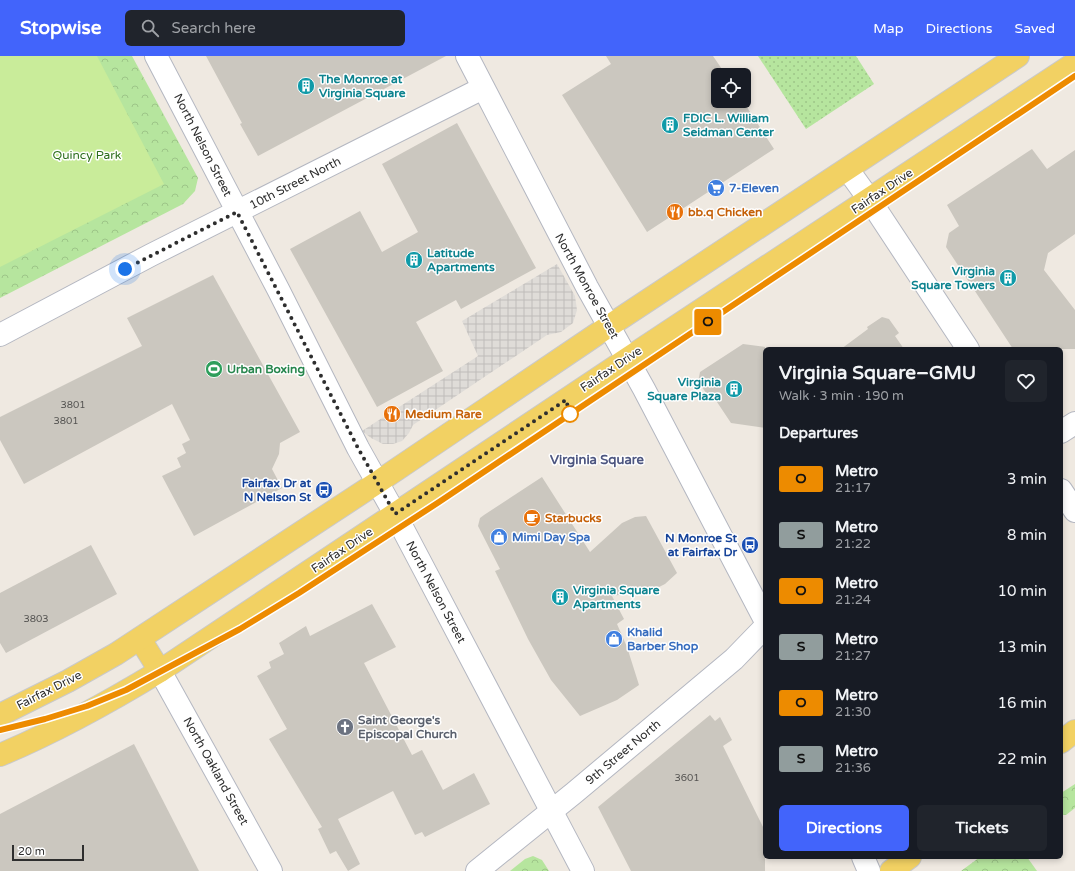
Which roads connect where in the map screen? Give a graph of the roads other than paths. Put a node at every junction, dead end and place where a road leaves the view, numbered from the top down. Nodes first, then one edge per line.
1 (156, 56) edge
2 (467, 56) edge
3 (1018, 56) edge
4 (1075, 63) edge
5 (484, 88) junction
6 (848, 170) junction
7 (869, 199) junction
8 (237, 212) junction
9 (609, 326) junction
10 (0, 334) edge
11 (967, 347) edge
12 (627, 359) junction
13 (1075, 423) edge
14 (1063, 431) edge
15 (378, 482) junction
16 (1063, 493) edge
17 (1075, 511) edge
18 (395, 514) junction
19 (763, 616) edge
20 (763, 629) edge
21 (140, 639) junction
22 (160, 672) junction
23 (0, 715) edge
24 (1075, 731) edge
25 (1063, 740) edge
26 (0, 755) edge
27 (551, 811) junction
28 (864, 859) edge
29 (907, 859) edge
30 (271, 871) edge
31 (477, 871) edge
32 (583, 871) edge
33 (869, 871) edge
34 (891, 871) edge

1 - 8 street, North Nelson Street
2 - 5 street, North Monroe Street
3 - 6 main road, Fairfax Drive
4 - 7 main road, Fairfax Drive
5 - 8 street, 10th Street North
5 - 9 street, North Monroe Street
6 - 7 street
6 - 9 main road, Fairfax Drive
7 - 11 street
7 - 12 main road, Fairfax Drive
8 - 10 street, 10th Street North
8 - 15 street, North Nelson Street
9 - 12 street, North Monroe Street
9 - 15 main road, Fairfax Drive
12 - 18 main road, Fairfax Drive
12 - 19 street, North Monroe Street
13 - 14 street
15 - 18 street, North Nelson Street
15 - 21 main road, Fairfax Drive
16 - 17 street
18 - 22 main road, Fairfax Drive
18 - 27 street, North Nelson Street
20 - 27 street, 9th Street North
21 - 22 main road
21 - 23 main road, Fairfax Drive
22 - 26 main road, Fairfax Drive
22 - 30 street, North Oakland Street
24 - 25 main road
27 - 31 street, 9th Street North
27 - 32 street, North Nelson Street
28 - 33 street
29 - 34 main road

